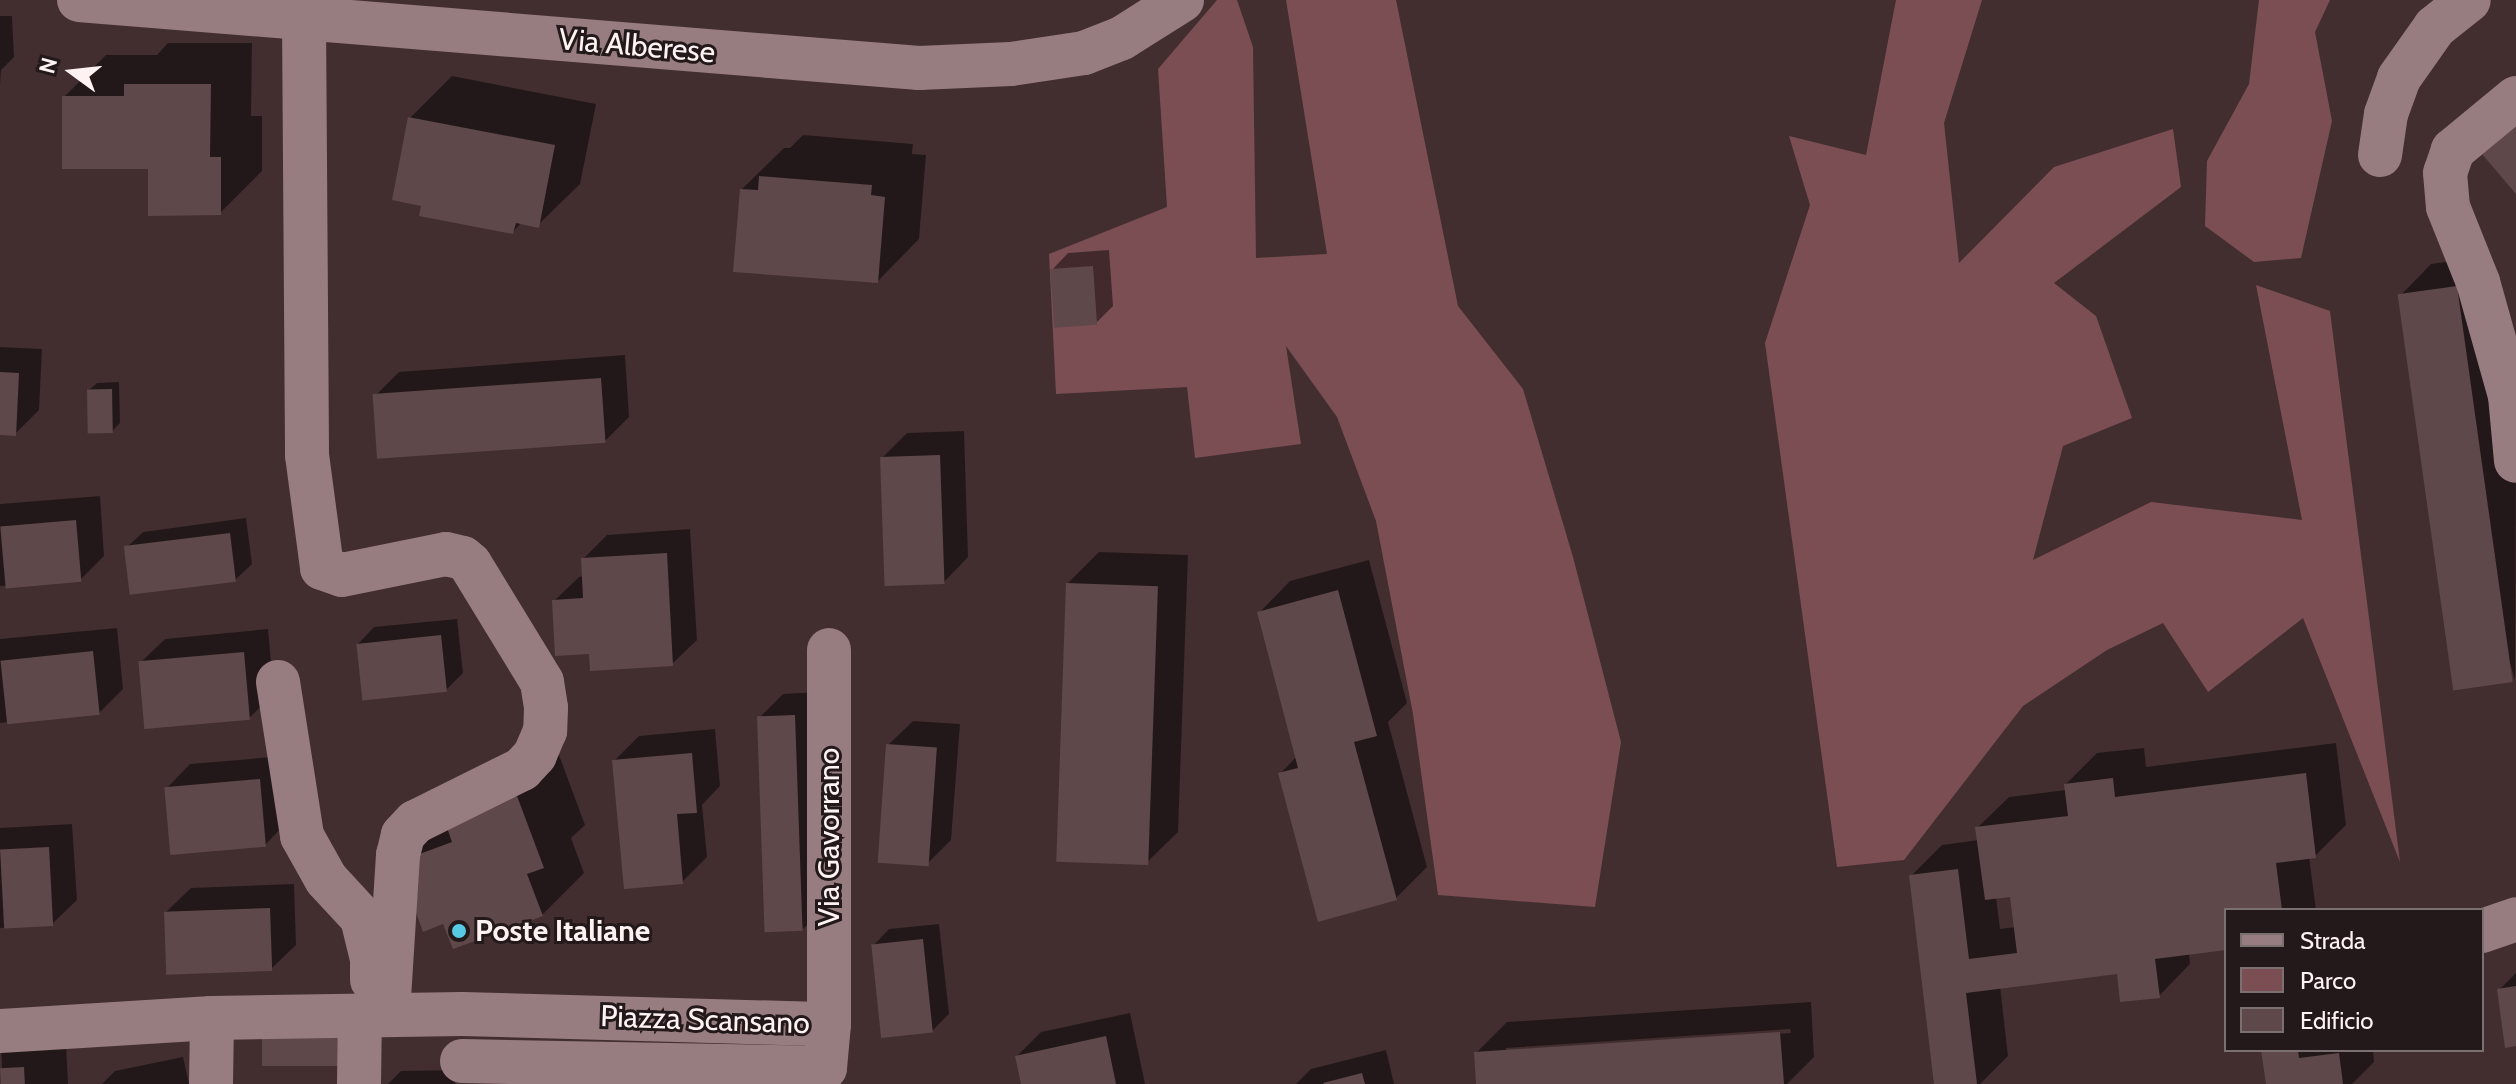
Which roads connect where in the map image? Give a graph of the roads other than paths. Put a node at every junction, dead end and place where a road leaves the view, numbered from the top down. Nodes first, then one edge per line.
1 (79, 0) edge
2 (1182, 0) edge
3 (2469, 0) edge
4 (304, 19) junction
5 (2516, 98) edge
6 (2380, 155) dead end
7 (2516, 461) edge
8 (829, 650) dead end
9 (278, 682) dead end
10 (2516, 919) edge
11 (2484, 930) edge
12 (462, 1014) junction
13 (374, 1015) junction
14 (212, 1018) junction
15 (829, 1024) junction
16 (0, 1031) edge
17 (462, 1073) edge
18 (211, 1084) edge
19 (359, 1084) edge

1 - 4 street, Via Alberese
2 - 4 street, Via Alberese
3 - 6 street
4 - 13 street
5 - 7 street
8 - 15 street, Via Gavorrano
9 - 13 street
10 - 11 street
12 - 13 street, Piazza Scansano
12 - 15 street, Piazza Scansano
12 - 17 street
13 - 14 street, Piazza Scansano
13 - 19 street
14 - 16 street, Piazza Scansano
14 - 18 street
15 - 17 street, Piazza Scansano

